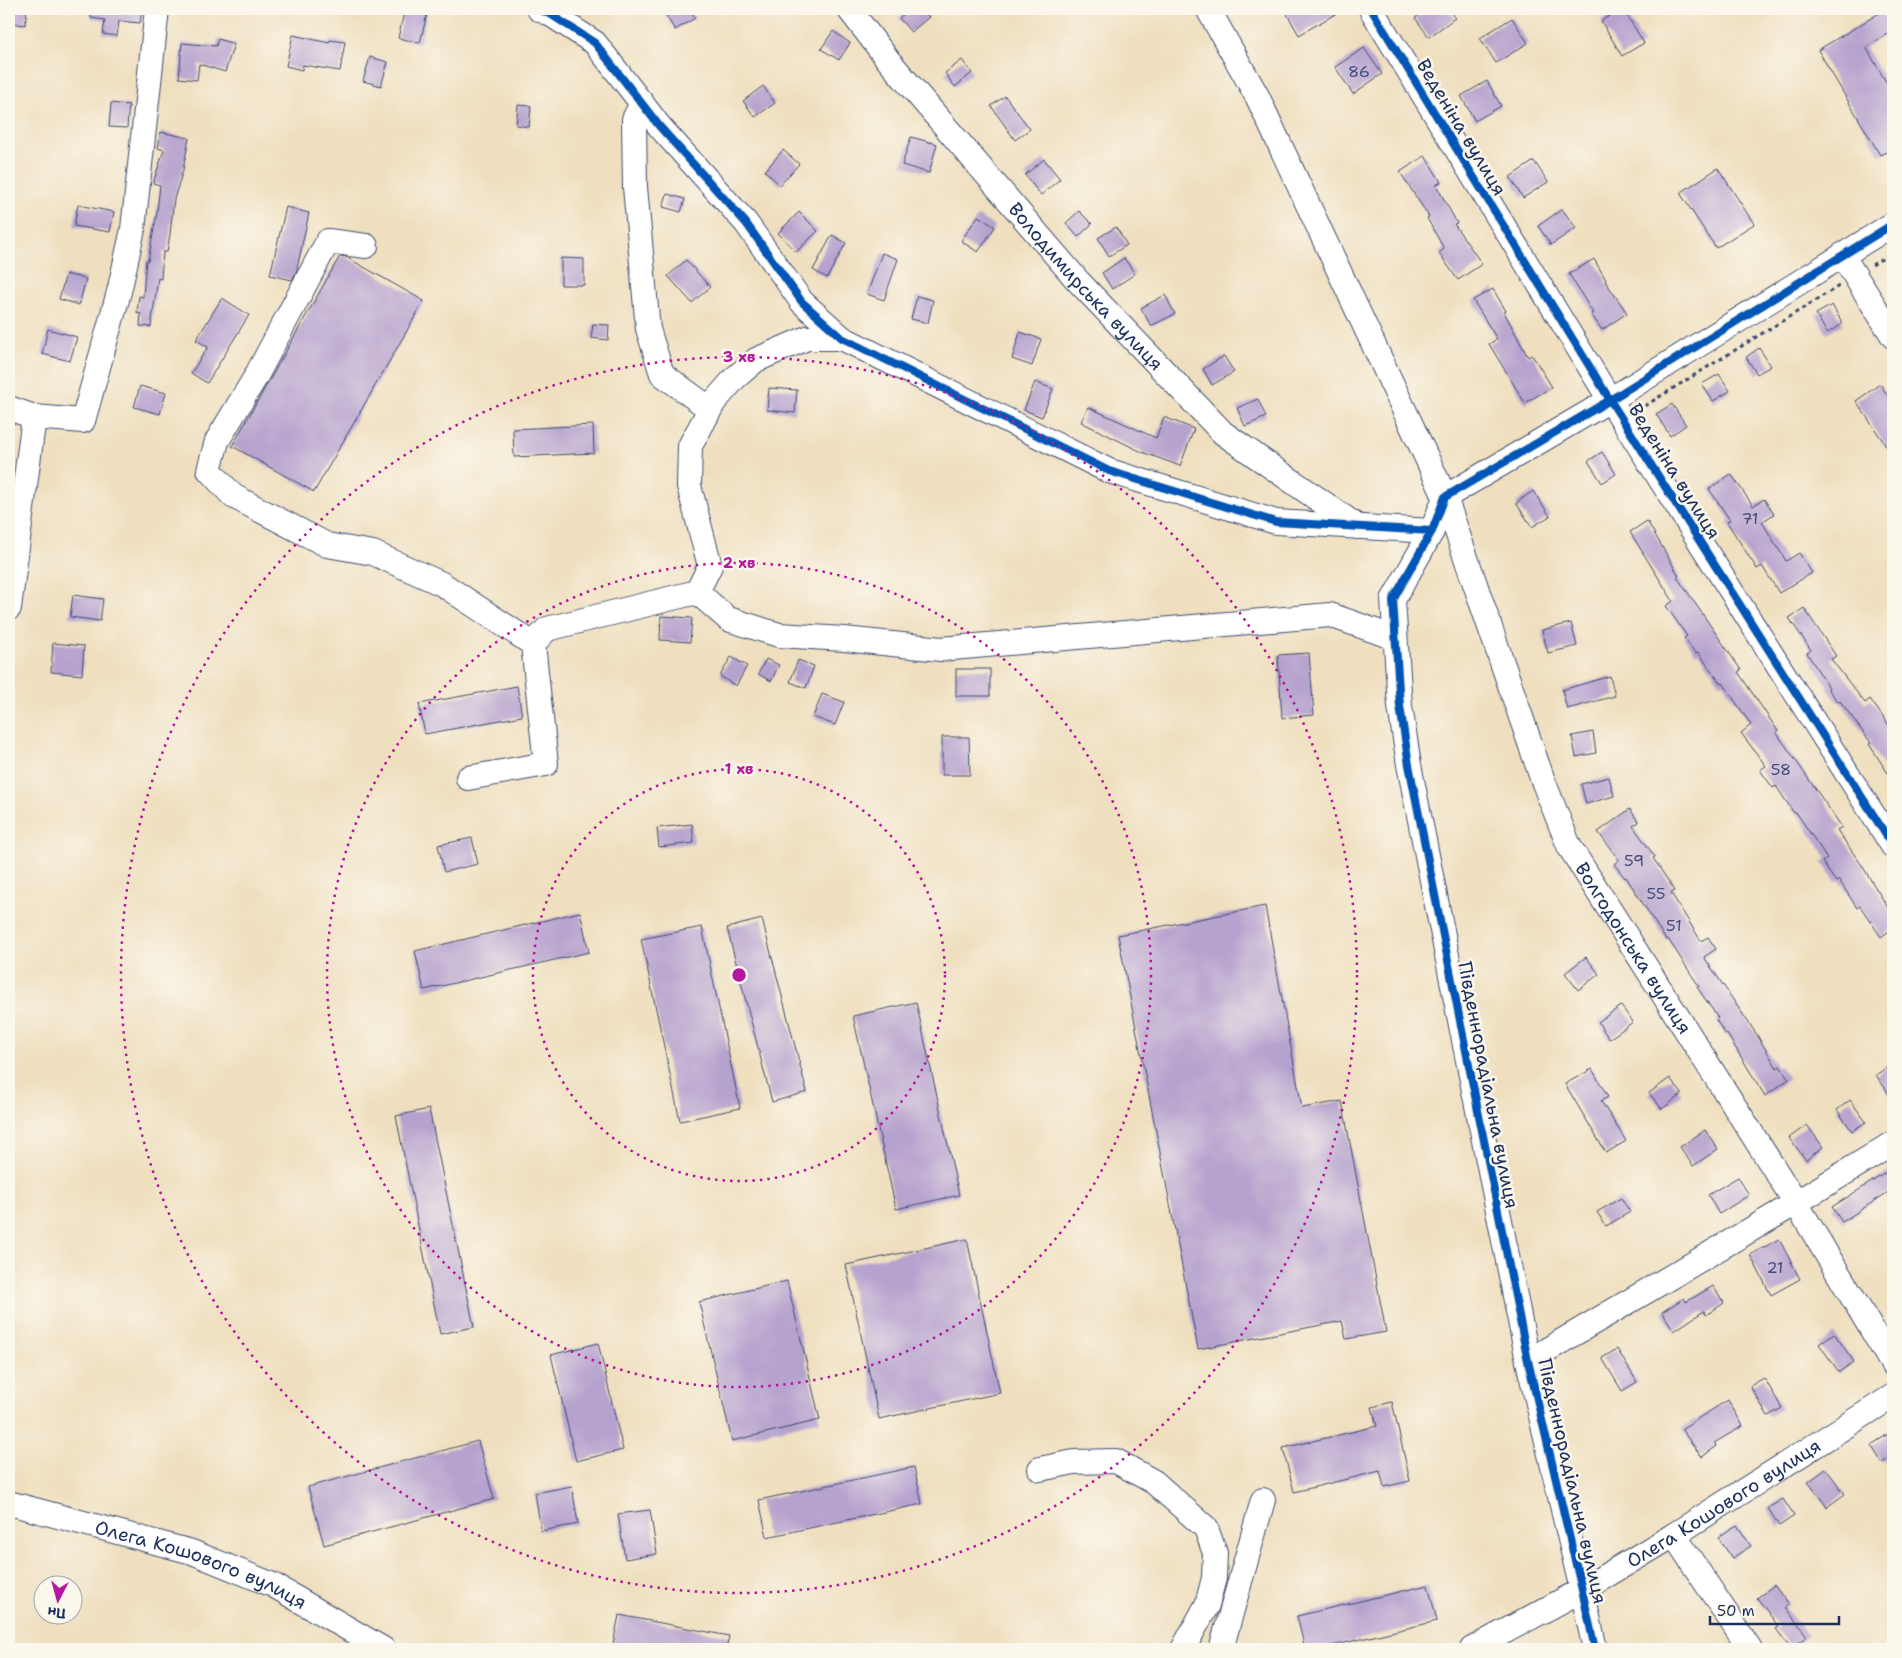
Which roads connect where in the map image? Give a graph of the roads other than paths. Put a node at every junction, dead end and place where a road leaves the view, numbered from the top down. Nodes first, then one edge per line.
1 (157, 9) edge
2 (539, 9) edge
3 (849, 9) edge
4 (1208, 9) edge
5 (1371, 9) edge
6 (642, 104) junction
7 (1893, 224) edge
8 (366, 246) dead end
9 (1842, 255) junction
10 (1893, 336) edge
11 (842, 338) junction
12 (1610, 400) junction
13 (9, 408) edge
14 (710, 409) junction
15 (34, 417) junction
16 (1445, 497) junction
17 (1358, 527) junction
18 (1432, 531) junction
19 (698, 592) junction
20 (9, 608) edge
21 (1395, 638) junction
22 (533, 644) junction
23 (468, 778) dead end
24 (1893, 846) edge
25 (1893, 1142) edge
26 (1796, 1203) junction
27 (1528, 1361) junction
28 (1893, 1365) edge
29 (1893, 1396) edge
30 (1040, 1468) dead end
31 (1263, 1500) dead end
32 (9, 1503) edge
33 (1674, 1535) junction
34 (1582, 1590) junction
35 (383, 1649) edge
36 (1183, 1649) edge
37 (1220, 1649) edge
38 (1472, 1649) edge
39 (1595, 1649) edge
40 (1750, 1649) edge

1 - 15 street
2 - 6 street
3 - 17 street, Володимирська вулиця
4 - 16 street
5 - 12 street, Веденіна вулиця
6 - 11 street
6 - 14 street
7 - 9 street
8 - 22 street
9 - 10 street
9 - 12 street
11 - 14 street
11 - 17 street
12 - 16 street
12 - 24 street, Веденіна вулиця
13 - 15 street
14 - 19 street
15 - 20 street
16 - 18 street, Південнорадіальна вулиця
16 - 26 street, Волгодонська вулиця
17 - 18 street
18 - 21 street, Південнорадіальна вулиця
19 - 21 street
19 - 22 street
21 - 27 street, Південнорадіальна вулиця
22 - 23 street
25 - 26 street
26 - 27 street
26 - 28 street, Волгодонська вулиця
27 - 34 street, Південнорадіальна вулиця
29 - 33 street, Олега Кошового вулиця
30 - 36 street
31 - 37 street
32 - 35 street, Олега Кошового вулиця
33 - 34 street, Олега Кошового вулиця
33 - 40 street
34 - 38 street, Олега Кошового вулиця
34 - 39 street, Південнорадіальна вулиця

